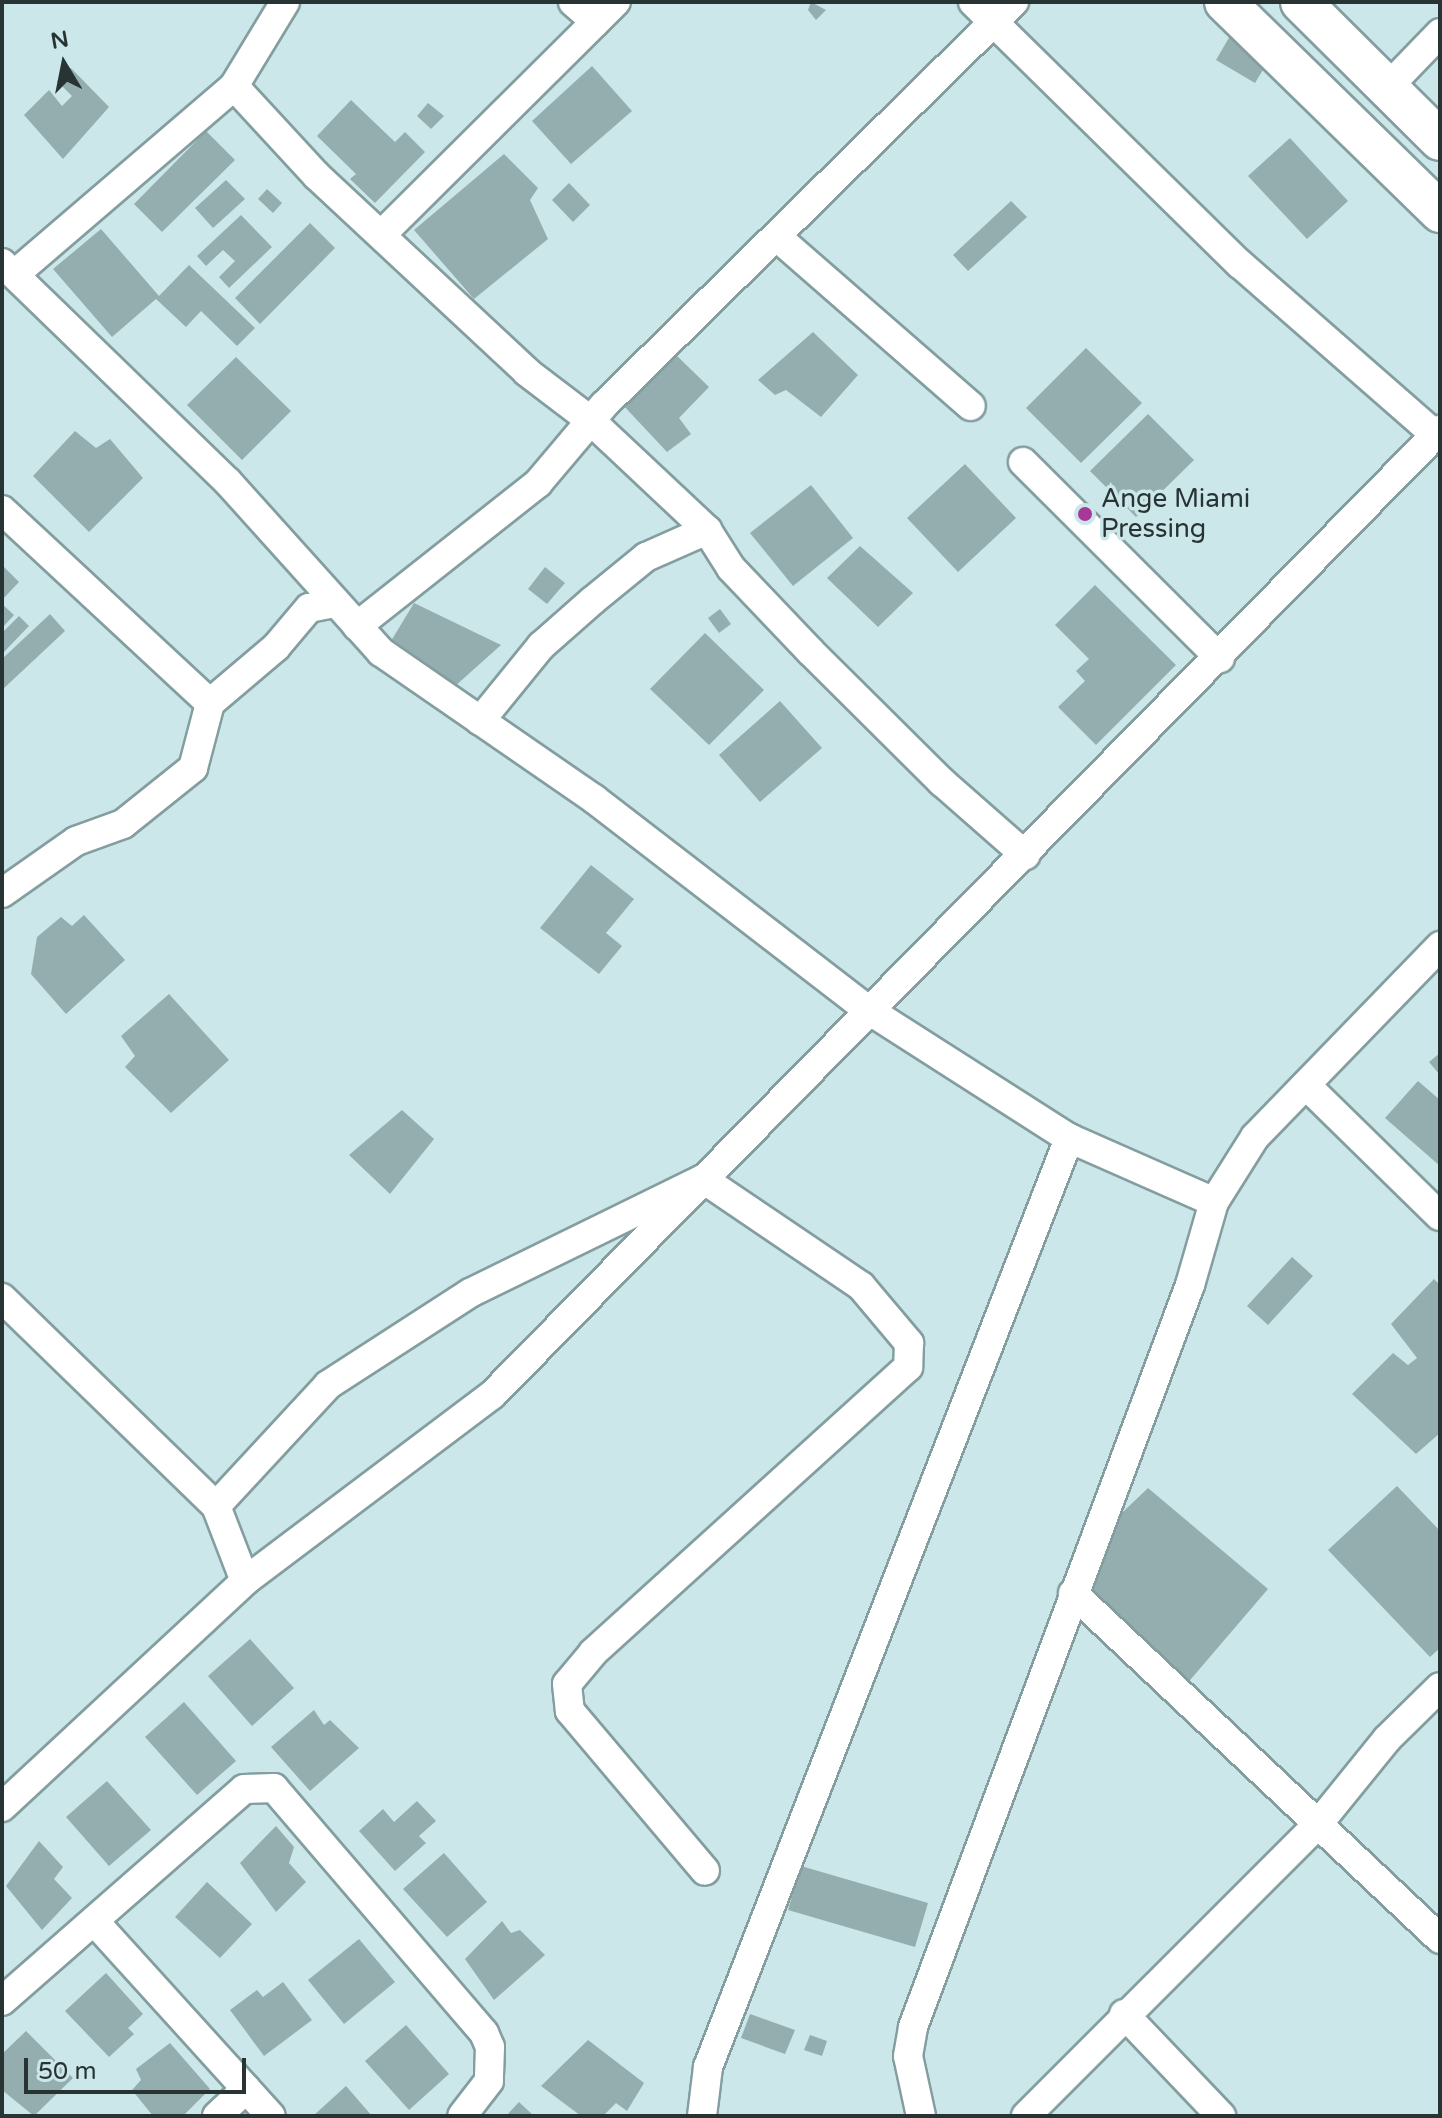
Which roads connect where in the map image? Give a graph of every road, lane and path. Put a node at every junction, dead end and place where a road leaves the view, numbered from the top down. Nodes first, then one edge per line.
1 (285, 2) edge
2 (573, 2) edge
3 (1014, 2) edge
4 (1225, 2) edge
5 (1301, 2) edge
6 (606, 12) edge
7 (983, 12) edge
8 (1440, 33) edge
9 (234, 86) junction
10 (1386, 89) junction
11 (1440, 140) edge
12 (1440, 212) edge
13 (381, 235) junction
14 (777, 237) junction
15 (8, 269) edge
16 (971, 406) dead end
17 (590, 420) junction
18 (1437, 433) edge
19 (1023, 462) dead end
20 (2, 510) edge
21 (707, 530) junction
22 (335, 603) junction
23 (357, 626) junction
24 (1220, 658) junction
25 (210, 703) junction
26 (480, 721) junction
27 (1025, 855) junction
28 (3, 892) edge
29 (1440, 946) edge
30 (867, 1009) junction
31 (1306, 1085) junction
32 (1069, 1138) junction
33 (703, 1179) junction
34 (1214, 1202) junction
35 (1440, 1216) edge
36 (2, 1298) edge
37 (216, 1506) junction
38 (245, 1581) junction
39 (1073, 1593) junction
40 (1440, 1687) edge
41 (2, 1807) edge
42 (1319, 1823) junction
43 (705, 1871) dead end
44 (94, 1921) junction
45 (1440, 1939) edge
46 (2, 2001) edge
47 (1124, 2014) junction
48 (246, 2089) junction
49 (217, 2116) edge
50 (271, 2116) edge
51 (462, 2116) edge
52 (702, 2116) edge
53 (921, 2116) edge
54 (1026, 2116) edge
55 (1221, 2116) edge

1 - 9 street
2 - 6 street
3 - 7 street
4 - 12 main road
5 - 10 main road
6 - 13 street
7 - 14 street
7 - 18 street
8 - 10 street
9 - 13 street
9 - 15 street
10 - 11 main road
13 - 17 street
14 - 16 street
14 - 17 street
15 - 22 street
17 - 21 street
17 - 23 street
18 - 24 street
19 - 24 street
20 - 25 street
21 - 26 street
21 - 27 street
22 - 23 street
22 - 25 street
23 - 26 street
24 - 27 street
25 - 28 street
26 - 30 street
27 - 30 street
29 - 31 street
30 - 32 street
30 - 33 street
31 - 34 street
31 - 35 street
32 - 34 street
32 - 52 street
33 - 37 street
33 - 38 street
33 - 43 street
34 - 39 street
36 - 37 street
37 - 38 street
38 - 41 street
39 - 42 street
39 - 53 street
40 - 42 street
42 - 45 street
42 - 47 street
44 - 46 street
44 - 48 street
44 - 51 street
47 - 54 street
47 - 55 street
48 - 49 street
48 - 50 street

